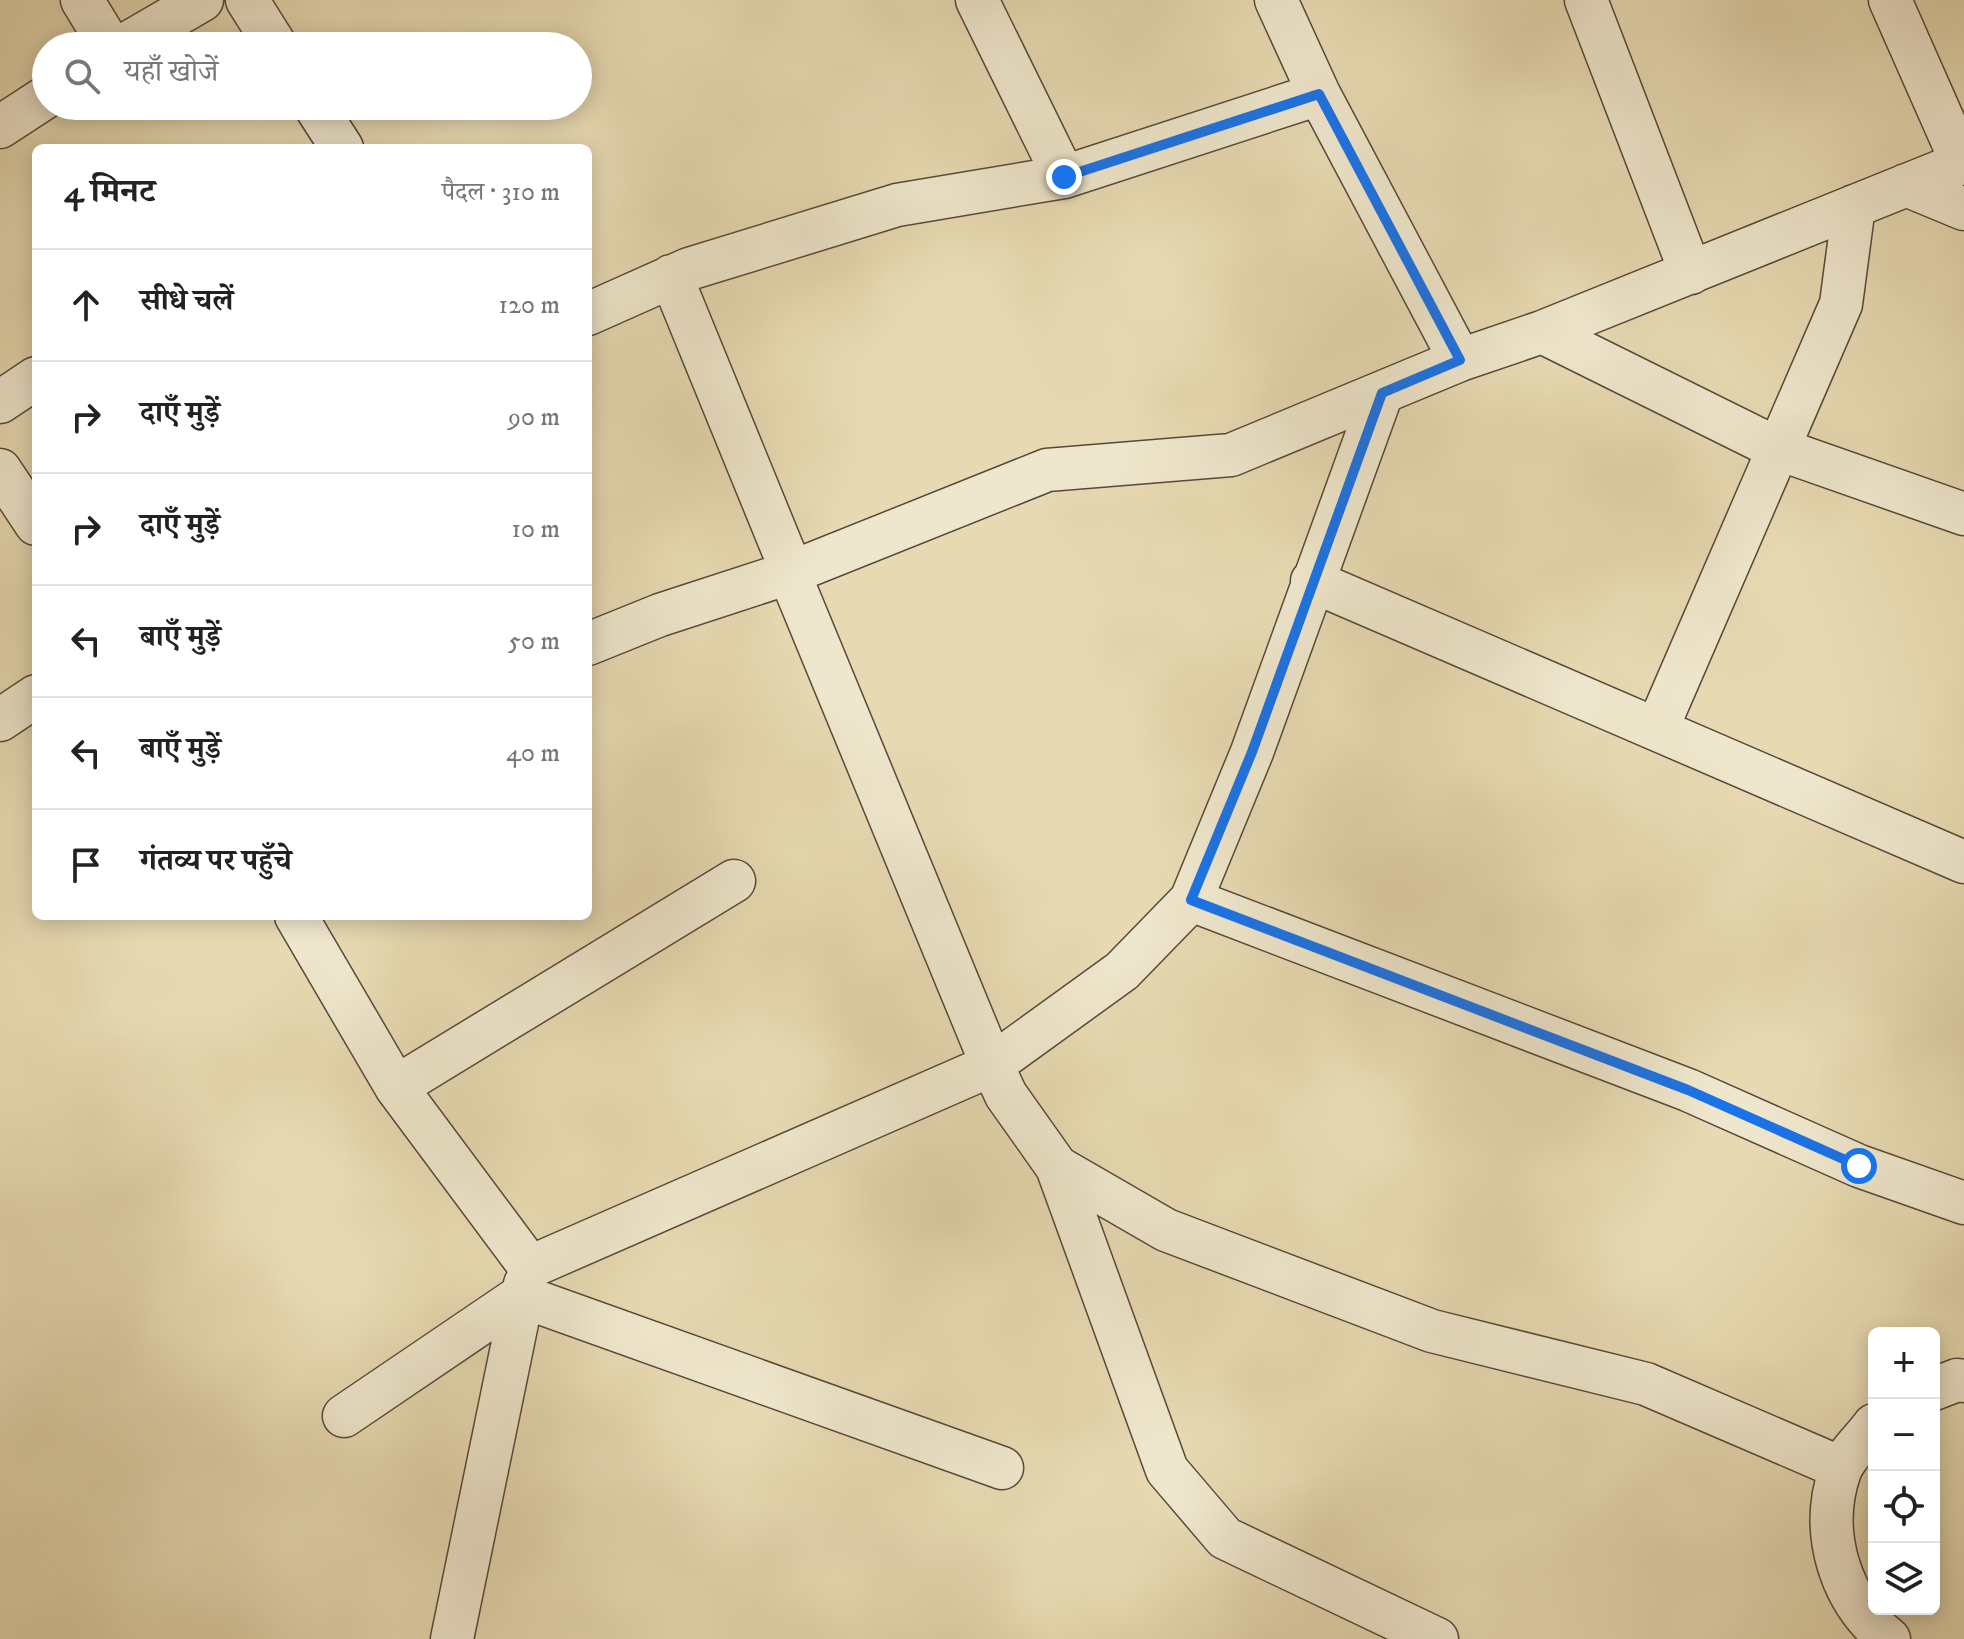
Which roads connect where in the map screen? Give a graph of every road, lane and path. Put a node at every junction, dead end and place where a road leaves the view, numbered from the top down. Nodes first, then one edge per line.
1 (82, 0) edge
2 (202, 0) edge
3 (247, 0) edge
4 (977, 0) edge
5 (1276, 0) edge
6 (1586, 0) edge
7 (1890, 0) edge
8 (101, 32) edge
9 (147, 32) edge
10 (267, 32) edge
11 (1319, 94) junction
12 (32, 106) edge
13 (324, 120) edge
14 (0, 127) edge
15 (339, 144) edge
16 (1963, 162) edge
17 (1064, 177) junction
18 (1906, 185) junction
19 (1854, 206) junction
20 (1964, 209) edge
21 (1691, 273) junction
22 (671, 276) junction
23 (592, 312) edge
24 (1542, 332) junction
25 (1460, 360) junction
26 (32, 381) edge
27 (1382, 393) junction
28 (0, 402) edge
29 (1776, 448) junction
30 (0, 470) edge
31 (1964, 514) edge
32 (32, 518) edge
33 (790, 572) junction
34 (1312, 581) junction
35 (592, 642) edge
36 (32, 699) edge
37 (0, 720) edge
38 (1657, 729) junction
39 (1964, 862) edge
40 (734, 881) dead end
41 (1191, 900) junction
42 (298, 920) edge
43 (992, 1065) junction
44 (396, 1087) junction
45 (1057, 1167) junction
46 (1964, 1203) edge
47 (526, 1282) junction
48 (1964, 1381) edge
49 (1940, 1387) edge
50 (344, 1416) dead end
51 (1868, 1433) edge
52 (1002, 1468) dead end
53 (1841, 1468) junction
54 (452, 1639) edge
55 (1437, 1639) edge
56 (1889, 1639) edge

1 - 8 street
2 - 9 street
3 - 10 street
4 - 17 street
5 - 11 street
6 - 21 street
7 - 16 street
11 - 17 street
11 - 25 street
12 - 14 street
13 - 15 street
16 - 18 street
17 - 22 street
18 - 19 street
18 - 20 street
19 - 21 street
19 - 29 street
21 - 24 street
22 - 23 street
22 - 33 street
24 - 25 street
24 - 29 street
25 - 27 street
26 - 28 street
27 - 33 street
27 - 34 street
29 - 31 street
29 - 38 street
30 - 32 street
33 - 35 street
33 - 43 street
34 - 38 street
34 - 41 street
36 - 37 street
38 - 39 street
40 - 44 street
41 - 43 street
41 - 46 street
42 - 44 street
43 - 45 street
43 - 47 street
44 - 47 street
45 - 53 street
45 - 55 street
47 - 50 street
47 - 52 street
47 - 54 street
48 - 49 street
51 - 53 street
53 - 56 street

